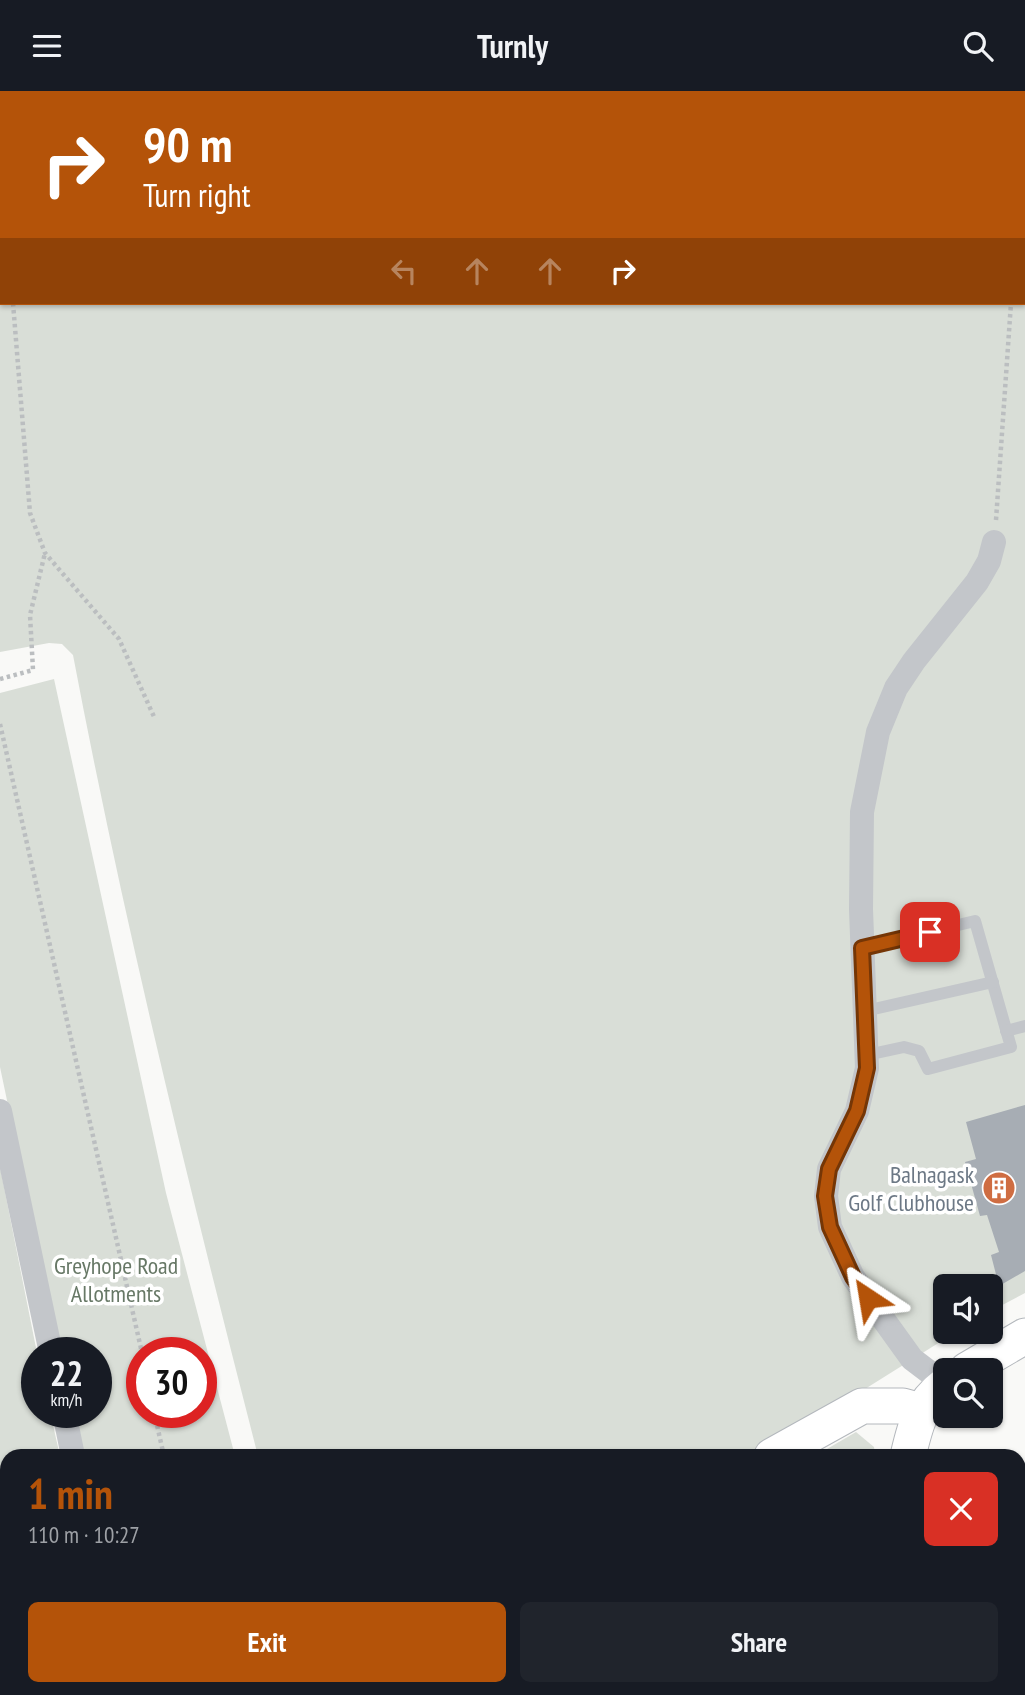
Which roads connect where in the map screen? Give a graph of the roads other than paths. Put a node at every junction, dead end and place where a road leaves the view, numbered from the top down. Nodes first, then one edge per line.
1 (994, 542) road end
2 (862, 948) junction
3 (993, 982) junction
4 (865, 1011) junction
5 (1025, 1026) edge
6 (1006, 1031) junction
7 (867, 1055) junction
8 (0, 1111) edge
9 (1025, 1336) edge
10 (48, 1337) edge
11 (987, 1358) edge
12 (933, 1376) edge
13 (933, 1394) edge
14 (921, 1411) junction
15 (68, 1428) edge
16 (72, 1449) edge
17 (785, 1449) edge
18 (910, 1449) edge

1 - 2 street
2 - 3 lane
2 - 4 street
3 - 4 lane
3 - 6 lane
4 - 7 street
5 - 6 lane
6 - 7 lane
7 - 12 street
8 - 10 street
9 - 11 street
13 - 14 street
14 - 17 street
14 - 18 street
15 - 16 street

